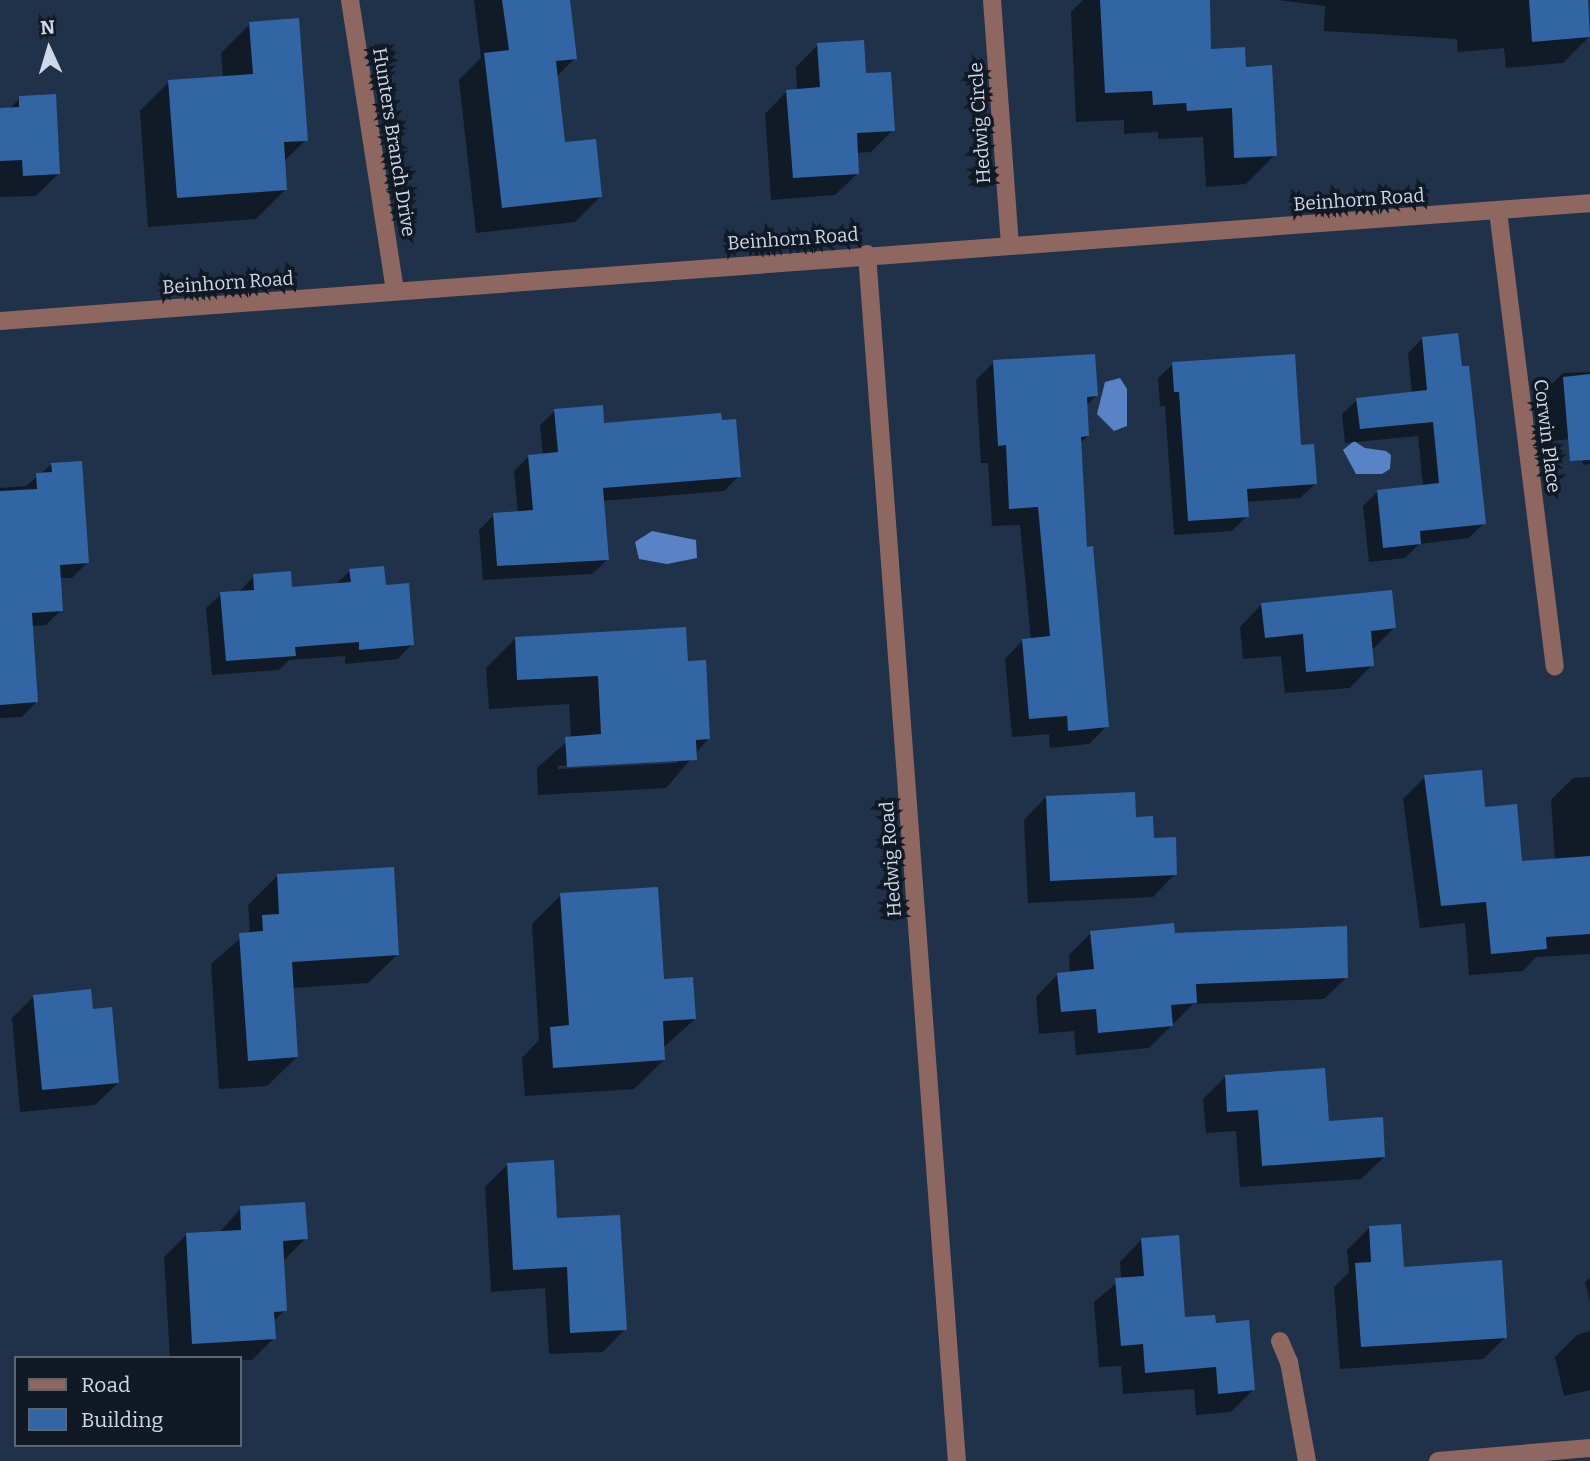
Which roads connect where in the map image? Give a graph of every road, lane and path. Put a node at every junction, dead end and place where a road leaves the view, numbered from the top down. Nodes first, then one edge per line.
1 (351, 0) edge
2 (992, 0) edge
3 (1590, 203) edge
4 (1498, 211) junction
5 (1010, 244) junction
6 (867, 254) junction
7 (396, 291) junction
8 (0, 321) edge
9 (1555, 666) dead end
10 (1280, 1341) dead end
11 (1590, 1448) edge
12 (957, 1461) edge
13 (1307, 1461) edge
14 (1438, 1461) edge

1 - 7 street, Hunters Branch Drive
2 - 5 street, Hedwig Circle
3 - 4 street, Beinhorn Road
4 - 5 street, Beinhorn Road
4 - 9 street, Corwin Place
5 - 6 street, Beinhorn Road
6 - 7 street, Beinhorn Road
6 - 12 street, Hedwig Road
7 - 8 street, Beinhorn Road
10 - 13 street
11 - 14 street

